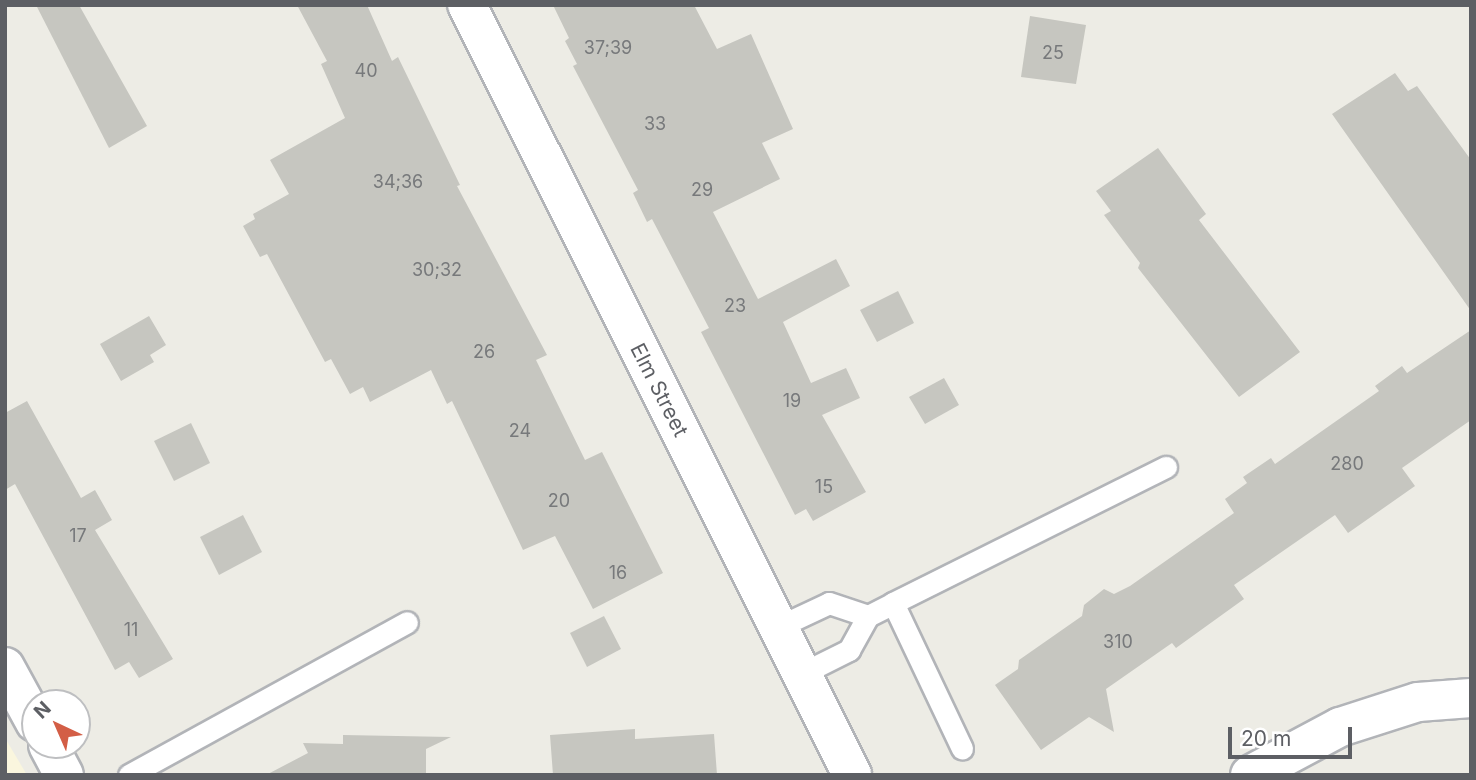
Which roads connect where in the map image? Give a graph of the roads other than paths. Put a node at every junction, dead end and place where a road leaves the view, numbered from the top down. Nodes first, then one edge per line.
1 (467, 5) edge
2 (1166, 467) dead end
3 (893, 603) junction
4 (868, 616) junction
5 (407, 622) dead end
6 (778, 627) junction
7 (5, 667) edge
8 (801, 674) junction
9 (21, 696) edge
10 (1471, 698) edge
11 (962, 748) dead end
12 (55, 759) edge
13 (64, 775) edge
14 (129, 775) edge
15 (852, 775) edge
16 (1250, 775) edge

1 - 6 street, Elm Street
2 - 3 lane
3 - 4 lane
3 - 11 lane
4 - 6 lane
4 - 8 lane
5 - 14 lane
6 - 8 street, Elm Street
7 - 9 street
8 - 15 street, Elm Street
10 - 16 street
12 - 13 street

